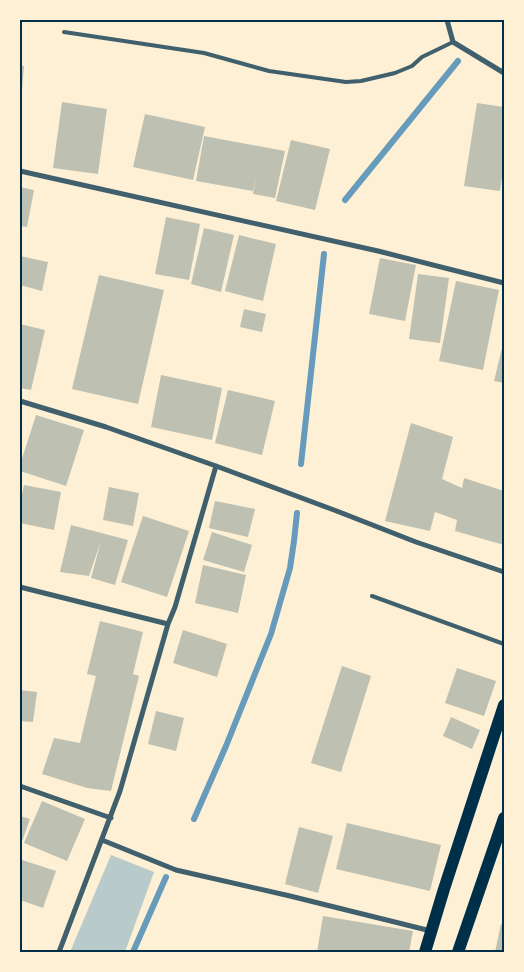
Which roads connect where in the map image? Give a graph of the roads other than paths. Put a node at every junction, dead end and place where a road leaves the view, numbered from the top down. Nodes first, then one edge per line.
1 (447, 20) edge
2 (64, 32) dead end
3 (453, 42) junction
4 (504, 73) edge
5 (20, 171) edge
6 (504, 283) edge
7 (20, 401) edge
8 (216, 466) junction
9 (504, 572) edge
10 (20, 587) edge
11 (372, 596) dead end
12 (168, 624) junction
13 (504, 644) edge
14 (504, 704) edge
15 (20, 786) edge
16 (110, 818) junction
17 (504, 818) edge
18 (102, 840) junction
19 (432, 932) junction
20 (60, 952) edge
21 (425, 952) edge
22 (458, 952) edge

1 - 3 street
2 - 3 lane
3 - 4 street
5 - 6 street
7 - 8 street
8 - 9 street
8 - 12 street
10 - 12 street
11 - 13 lane
12 - 16 street
14 - 19 main road
15 - 16 street
16 - 18 street
17 - 22 main road
18 - 19 street
18 - 20 street
19 - 21 main road

